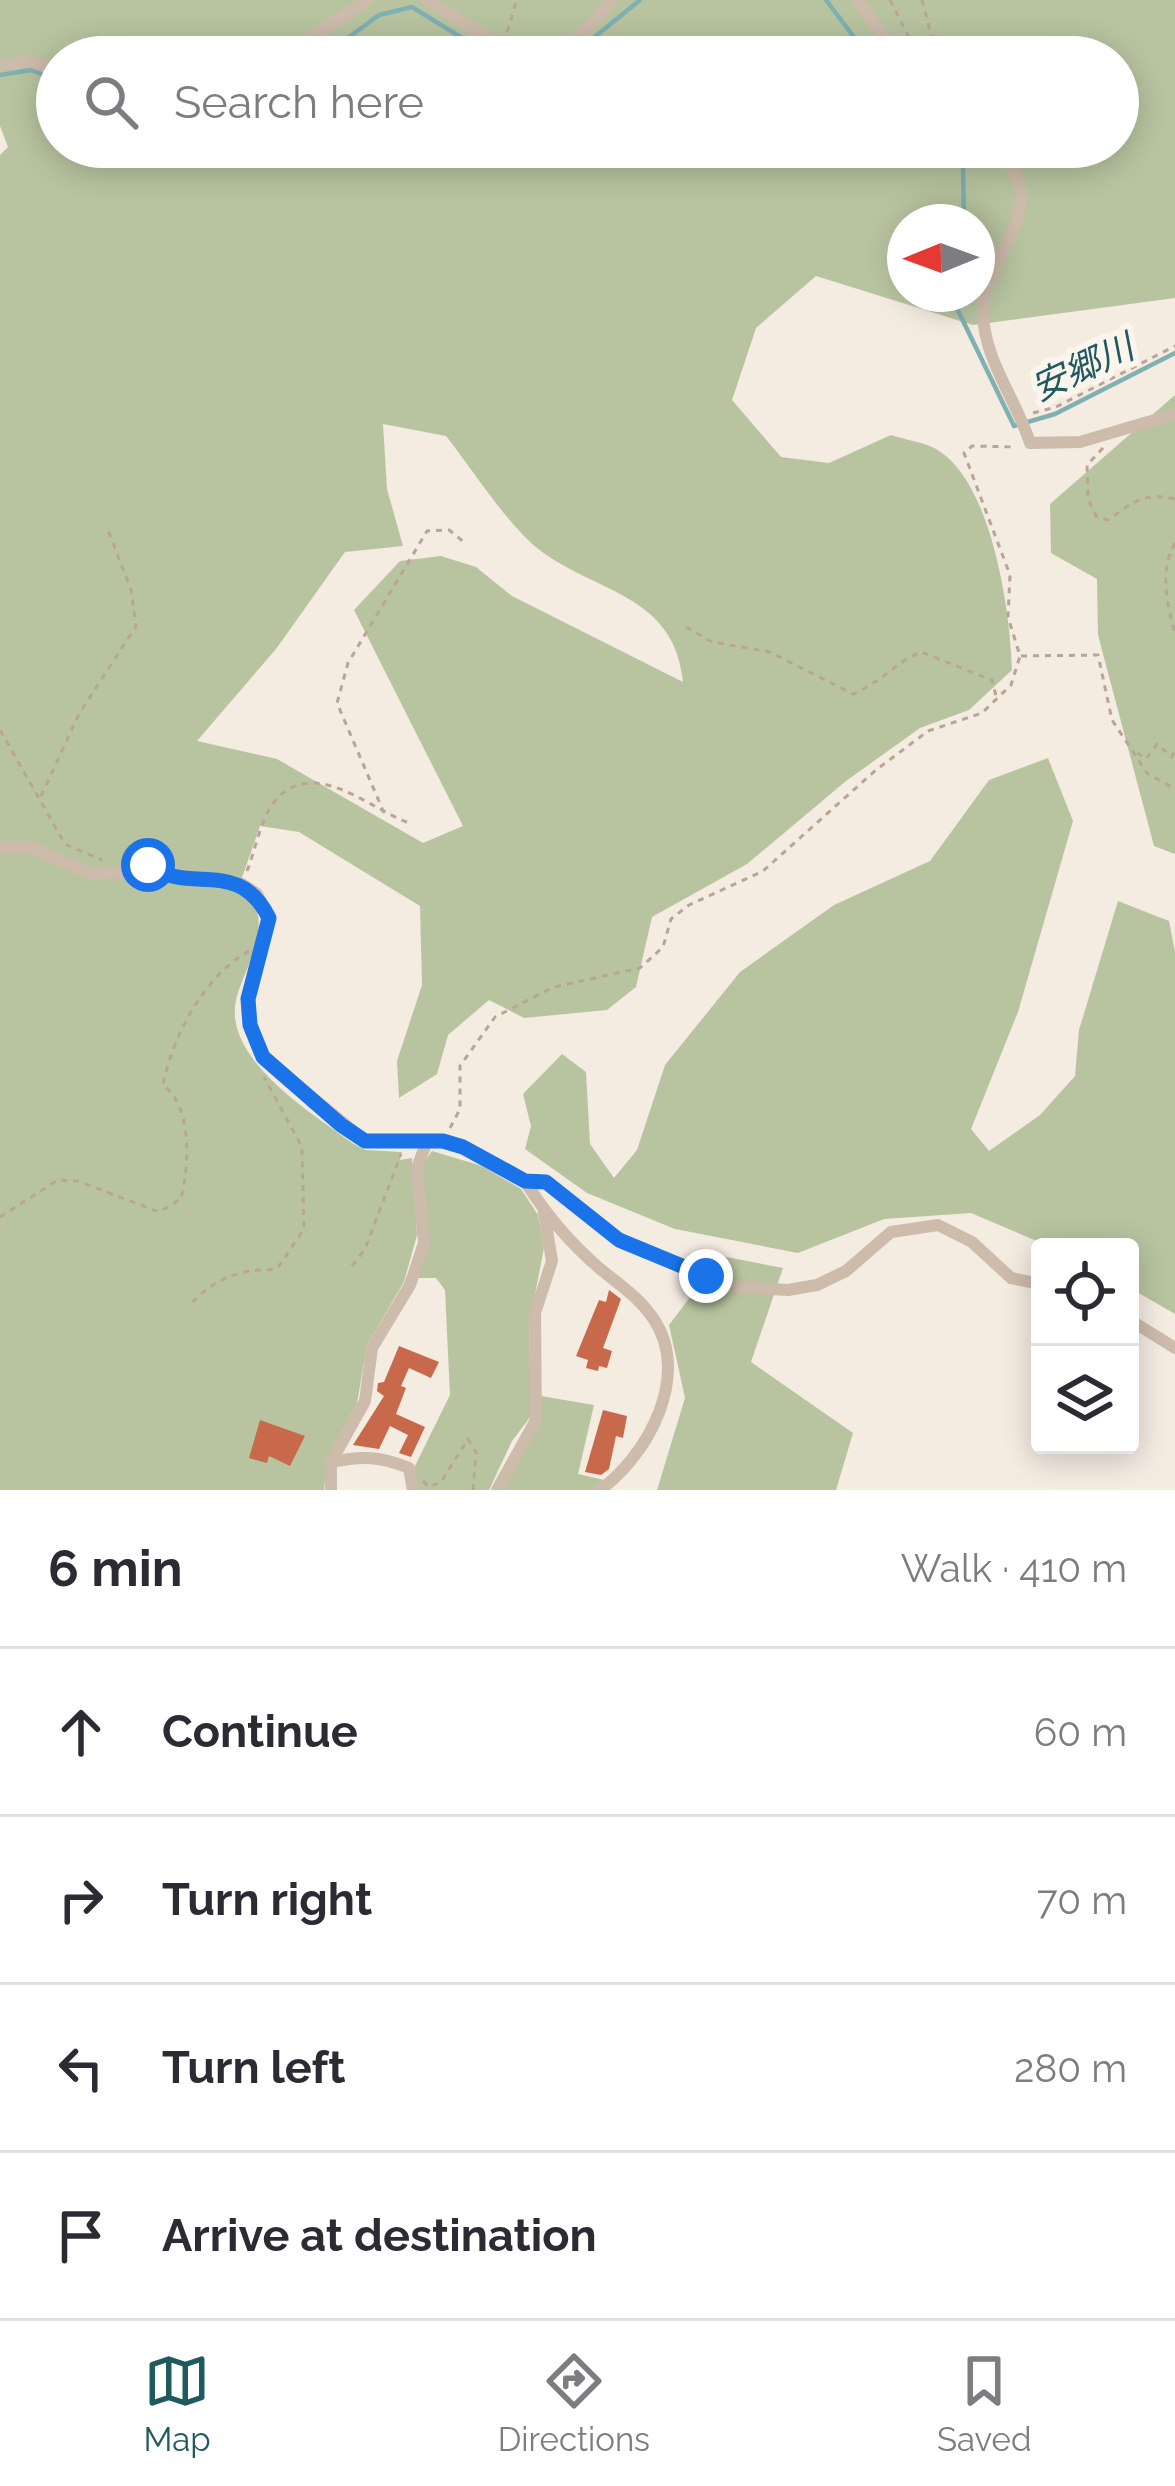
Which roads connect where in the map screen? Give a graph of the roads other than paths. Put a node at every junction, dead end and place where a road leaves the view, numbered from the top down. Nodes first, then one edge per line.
1 (368, 0) edge
2 (427, 0) edge
3 (611, 0) edge
4 (857, 0) edge
5 (312, 36) edge
6 (484, 36) edge
7 (578, 36) edge
8 (884, 36) edge
9 (36, 63) edge
10 (0, 66) edge
11 (1011, 168) edge
12 (1175, 414) edge
13 (0, 847) edge
14 (427, 1142) junction
15 (525, 1181) junction
16 (544, 1212) junction
17 (1031, 1282) edge
18 (1139, 1326) edge
19 (1175, 1348) edge
20 (331, 1462) junction
21 (331, 1490) edge
22 (413, 1490) edge
23 (497, 1490) edge
24 (600, 1490) edge

1 - 5 street
2 - 6 street
3 - 7 street
4 - 8 street
9 - 10 street
11 - 12 street
13 - 14 street
14 - 15 street
14 - 20 street
15 - 16 street
15 - 17 street
16 - 23 street
16 - 24 street
18 - 19 street
20 - 21 street
20 - 22 street

